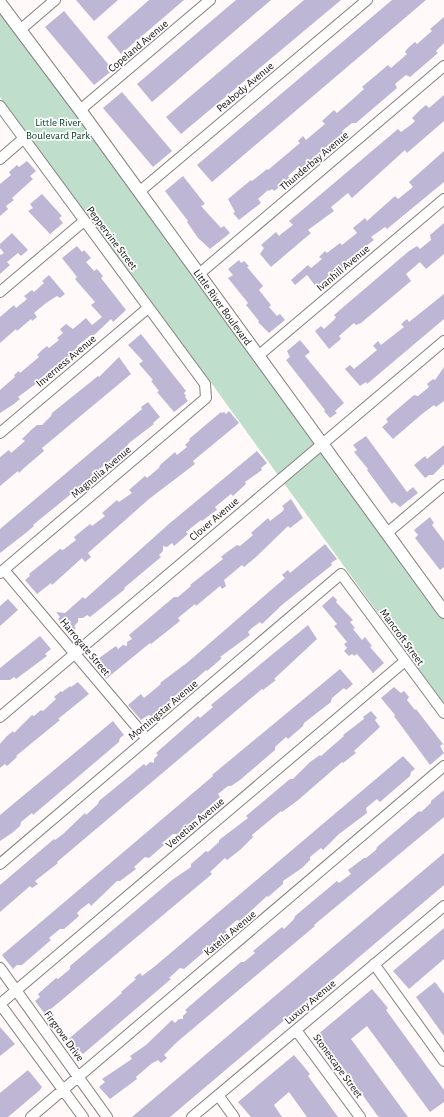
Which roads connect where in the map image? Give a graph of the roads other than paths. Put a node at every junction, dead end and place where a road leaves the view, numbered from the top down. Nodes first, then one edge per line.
1 (55, 0) edge
2 (210, 0) edge
3 (367, 0) edge
4 (0, 3) edge
5 (20, 30) junction
6 (444, 66) edge
7 (0, 106) edge
8 (80, 110) junction
9 (23, 139) junction
10 (0, 159) edge
11 (139, 192) junction
12 (444, 199) edge
13 (84, 221) junction
14 (199, 274) junction
15 (0, 292) edge
16 (148, 308) junction
17 (444, 340) edge
18 (258, 356) junction
19 (205, 384) joint
20 (0, 433) edge
21 (321, 444) junction
22 (444, 485) edge
23 (387, 533) junction
24 (2, 572) edge
25 (341, 574) joint
26 (444, 612) edge
27 (74, 653) junction
28 (405, 661) junction
29 (444, 714) edge
30 (0, 717) edge
31 (147, 739) junction
32 (444, 766) edge
33 (0, 864) edge
34 (444, 906) edge
35 (374, 964) junction
36 (0, 968) edge
37 (16, 990) junction
38 (0, 1004) edge
39 (296, 1030) junction
40 (444, 1061) edge
41 (79, 1077) junction
42 (63, 1090) junction
43 (218, 1095) junction
44 (31, 1117) edge
45 (83, 1117) edge
46 (107, 1117) edge
47 (192, 1117) edge
48 (234, 1117) edge
49 (360, 1117) edge

1 - 5 street
2 - 8 street, Copeland Avenue
3 - 11 street, Peabody Avenue
4 - 5 street, Little River Boulevard
5 - 8 street, Little River Boulevard
6 - 14 street, Thunderbay Avenue
7 - 9 street, Peppervine Street
8 - 11 street, Little River Boulevard
9 - 10 street
9 - 13 street, Peppervine Street
11 - 14 street, Little River Boulevard
12 - 18 street, Ivanhill Avenue
13 - 15 street
13 - 16 street, Peppervine Street
14 - 18 street, Little River Boulevard
16 - 19 street, Peppervine Street
16 - 20 street, Inverness Avenue
17 - 21 street, Clover Avenue
18 - 21 street, Little River Boulevard
19 - 24 street, Magnolia Avenue
21 - 23 street, Little River Boulevard
21 - 27 street, Clover Avenue
22 - 23 street
23 - 26 street, Little River Boulevard
24 - 27 street, Harrogate Street
25 - 28 street, Mancroft Street
25 - 31 street, Morningstar Avenue
27 - 30 street, Clover Avenue
27 - 31 street, Harrogate Street
28 - 29 street, Mancroft Street
28 - 37 street, Venetian Avenue
31 - 33 street, Morningstar Avenue
32 - 41 street, Katella Avenue
34 - 35 street, Luxury Avenue
35 - 39 street, Luxury Avenue
35 - 40 street
36 - 37 street, Firgrove Drive
37 - 38 street, Venetian Avenue
37 - 41 street, Firgrove Drive
38 - 42 street
39 - 43 street, Luxury Avenue
39 - 49 street, Stonescape Street
41 - 42 street, Katella Avenue
41 - 46 street, Firgrove Drive
42 - 44 street, Katella Avenue
42 - 45 street
43 - 47 street, Luxury Avenue
43 - 48 street

